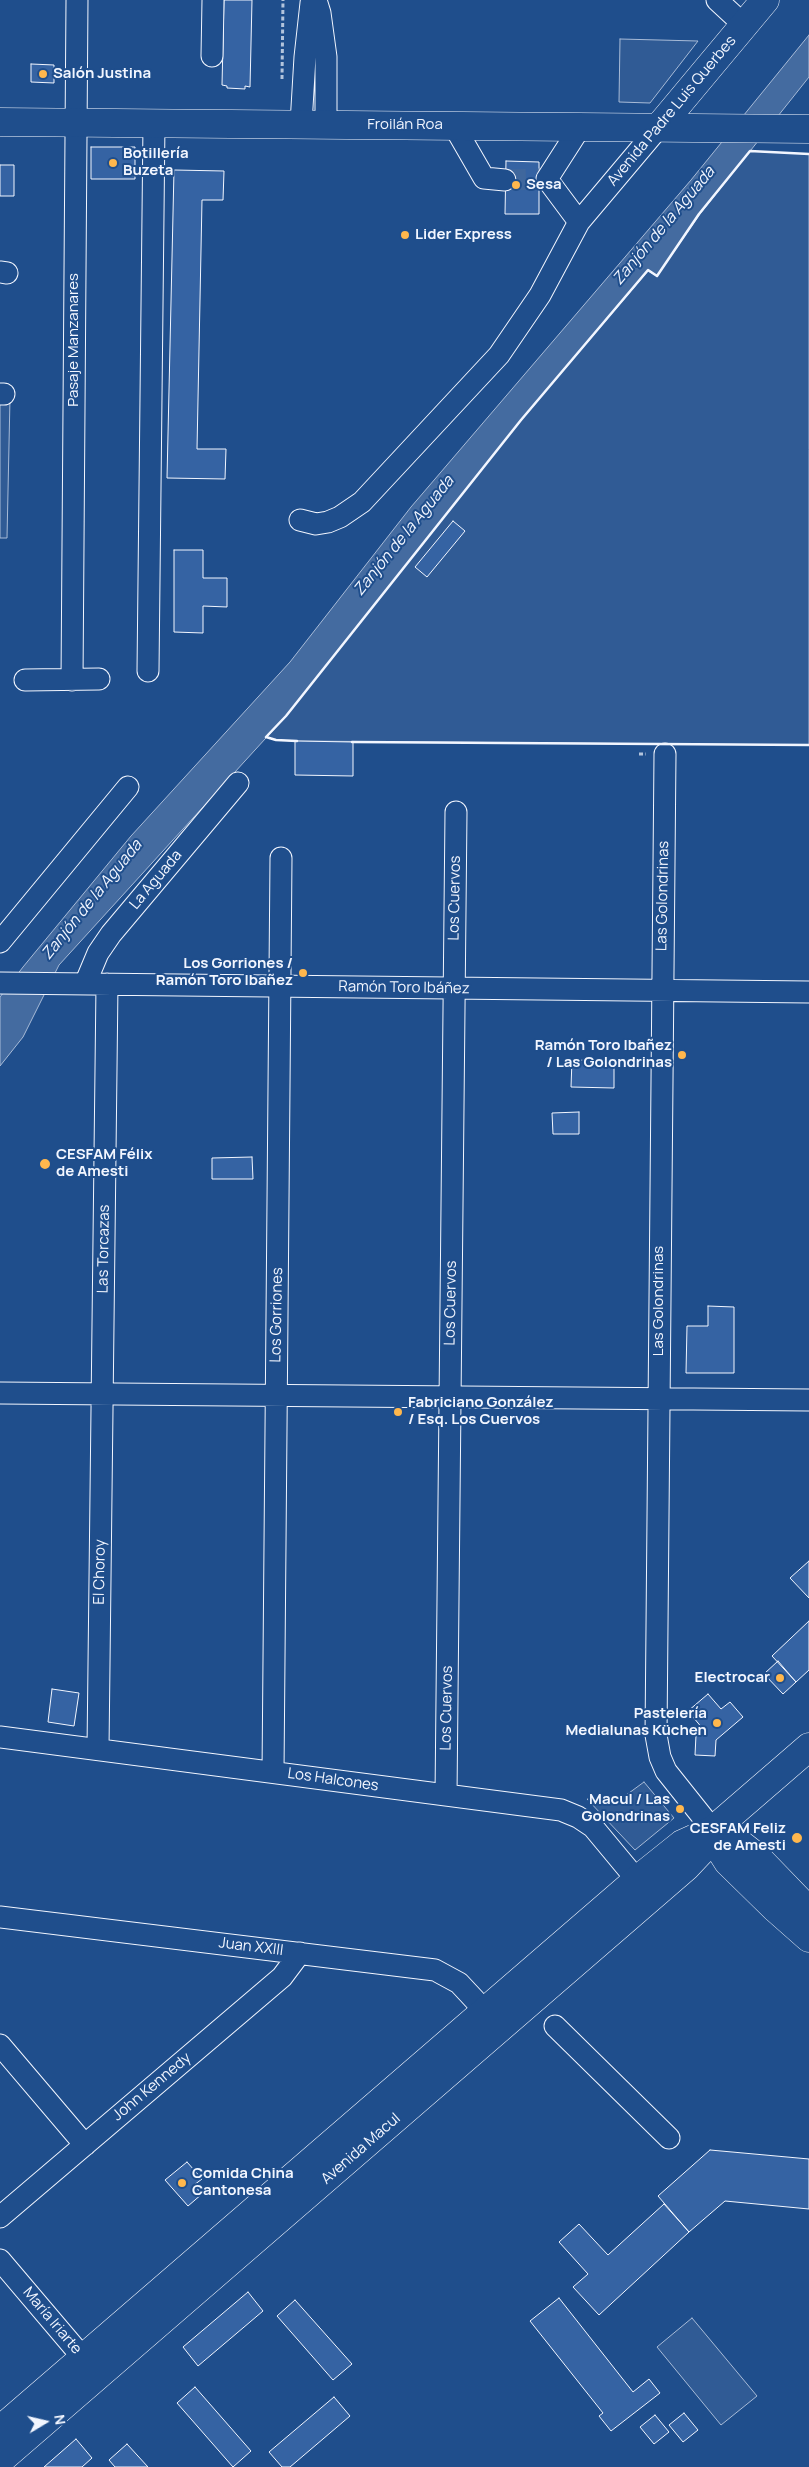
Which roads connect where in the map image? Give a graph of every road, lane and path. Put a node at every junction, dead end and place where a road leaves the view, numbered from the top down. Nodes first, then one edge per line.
1 (77, 0) edge
2 (213, 0) edge
3 (283, 0) edge
4 (312, 0) edge
5 (316, 0) edge
6 (717, 0) edge
7 (765, 0) edge
8 (744, 25) junction
9 (212, 56) dead end
10 (281, 89) dead end
11 (0, 122) edge
12 (75, 123) junction
13 (154, 123) junction
14 (314, 124) junction
15 (454, 126) junction
16 (581, 126) junction
17 (660, 127) junction
18 (806, 129) edge
19 (505, 180) tunnel mouth
20 (579, 222) junction
21 (300, 520) dead end
22 (148, 671) dead end
23 (99, 679) dead end
24 (25, 680) dead end
25 (72, 680) junction
26 (664, 754) dead end
27 (238, 783) dead end
28 (128, 787) dead end
29 (456, 812) dead end
30 (281, 858) dead end
31 (0, 942) edge
32 (4, 983) edge
33 (79, 984) junction
34 (107, 984) junction
35 (280, 986) junction
36 (454, 988) junction
37 (662, 990) junction
38 (809, 992) edge
39 (0, 1393) edge
40 (102, 1394) junction
41 (276, 1395) junction
42 (450, 1397) junction
43 (659, 1399) junction
44 (809, 1400) edge
45 (0, 1737) edge
46 (809, 1747) edge
47 (98, 1750) junction
48 (273, 1772) junction
49 (446, 1795) junction
50 (713, 1830) junction
51 (637, 1880) junction
52 (809, 1911) edge
53 (0, 1917) edge
54 (809, 1938) edge
55 (300, 1953) junction
56 (486, 2012) junction
57 (555, 2026) dead end
58 (0, 2045) edge
59 (669, 2138) dead end
60 (85, 2145) junction
61 (0, 2217) edge
62 (0, 2260) edge
63 (84, 2358) junction
64 (0, 2430) edge
65 (0, 2460) edge

1 - 12 street, Pasaje Manzanares
2 - 9 street
3 - 10 path
4 - 14 street
5 - 14 street
6 - 8 street
7 - 8 main road, Avenida Padre Luis Querbes
8 - 17 main road, Avenida Padre Luis Querbes
11 - 12 main road, Froilán Roa
12 - 13 main road, Froilán Roa
12 - 25 street, Pasaje Manzanares
13 - 14 main road, Froilán Roa
13 - 22 street
14 - 15 main road, Froilán Roa
15 - 16 main road, Froilán Roa
15 - 19 street
16 - 17 main road, Froilán Roa
16 - 20 street
17 - 18 main road, Froilán Roa
17 - 20 street, Avenida Padre Luis Querbes
20 - 21 street, Avenida Padre Luis Querbes
23 - 25 street
24 - 25 street
26 - 37 street, Las Golondrinas
27 - 33 street, La Aguada
28 - 31 street
29 - 36 street, Los Cuervos
30 - 35 street, Los Gorriones
32 - 33 street, Ramón Toro Ibáñez
33 - 34 street, Ramón Toro Ibáñez
34 - 35 street, Ramón Toro Ibáñez
34 - 40 street, Las Torcazas
35 - 36 street, Ramón Toro Ibáñez
35 - 41 street, Los Gorriones
36 - 37 street, Ramón Toro Ibáñez
36 - 42 street, Los Cuervos
37 - 38 street, Ramón Toro Ibáñez
37 - 43 street, Las Golondrinas
39 - 40 street
40 - 41 street
40 - 47 street, El Choroy
41 - 42 street
41 - 48 street, Los Gorriones
42 - 43 street
42 - 49 street, Los Cuervos
43 - 44 street
43 - 50 street, Las Golondrinas
45 - 47 street, Los Halcones
46 - 50 main road, Avenida Macul
47 - 48 street, Los Halcones
48 - 49 street, Los Halcones
49 - 51 street, Los Halcones
50 - 51 main road, Avenida Macul
50 - 52 main road
50 - 54 main road
50 - 65 main road, Avenida Macul
51 - 56 main road, Avenida Macul
53 - 55 street, Juan XXIII
55 - 56 street, Juan XXIII
55 - 60 street, John Kennedy
56 - 63 main road, Avenida Macul
57 - 59 street
58 - 60 street
60 - 61 street, John Kennedy
62 - 63 street, María Iriarte
63 - 64 main road, Avenida Macul

